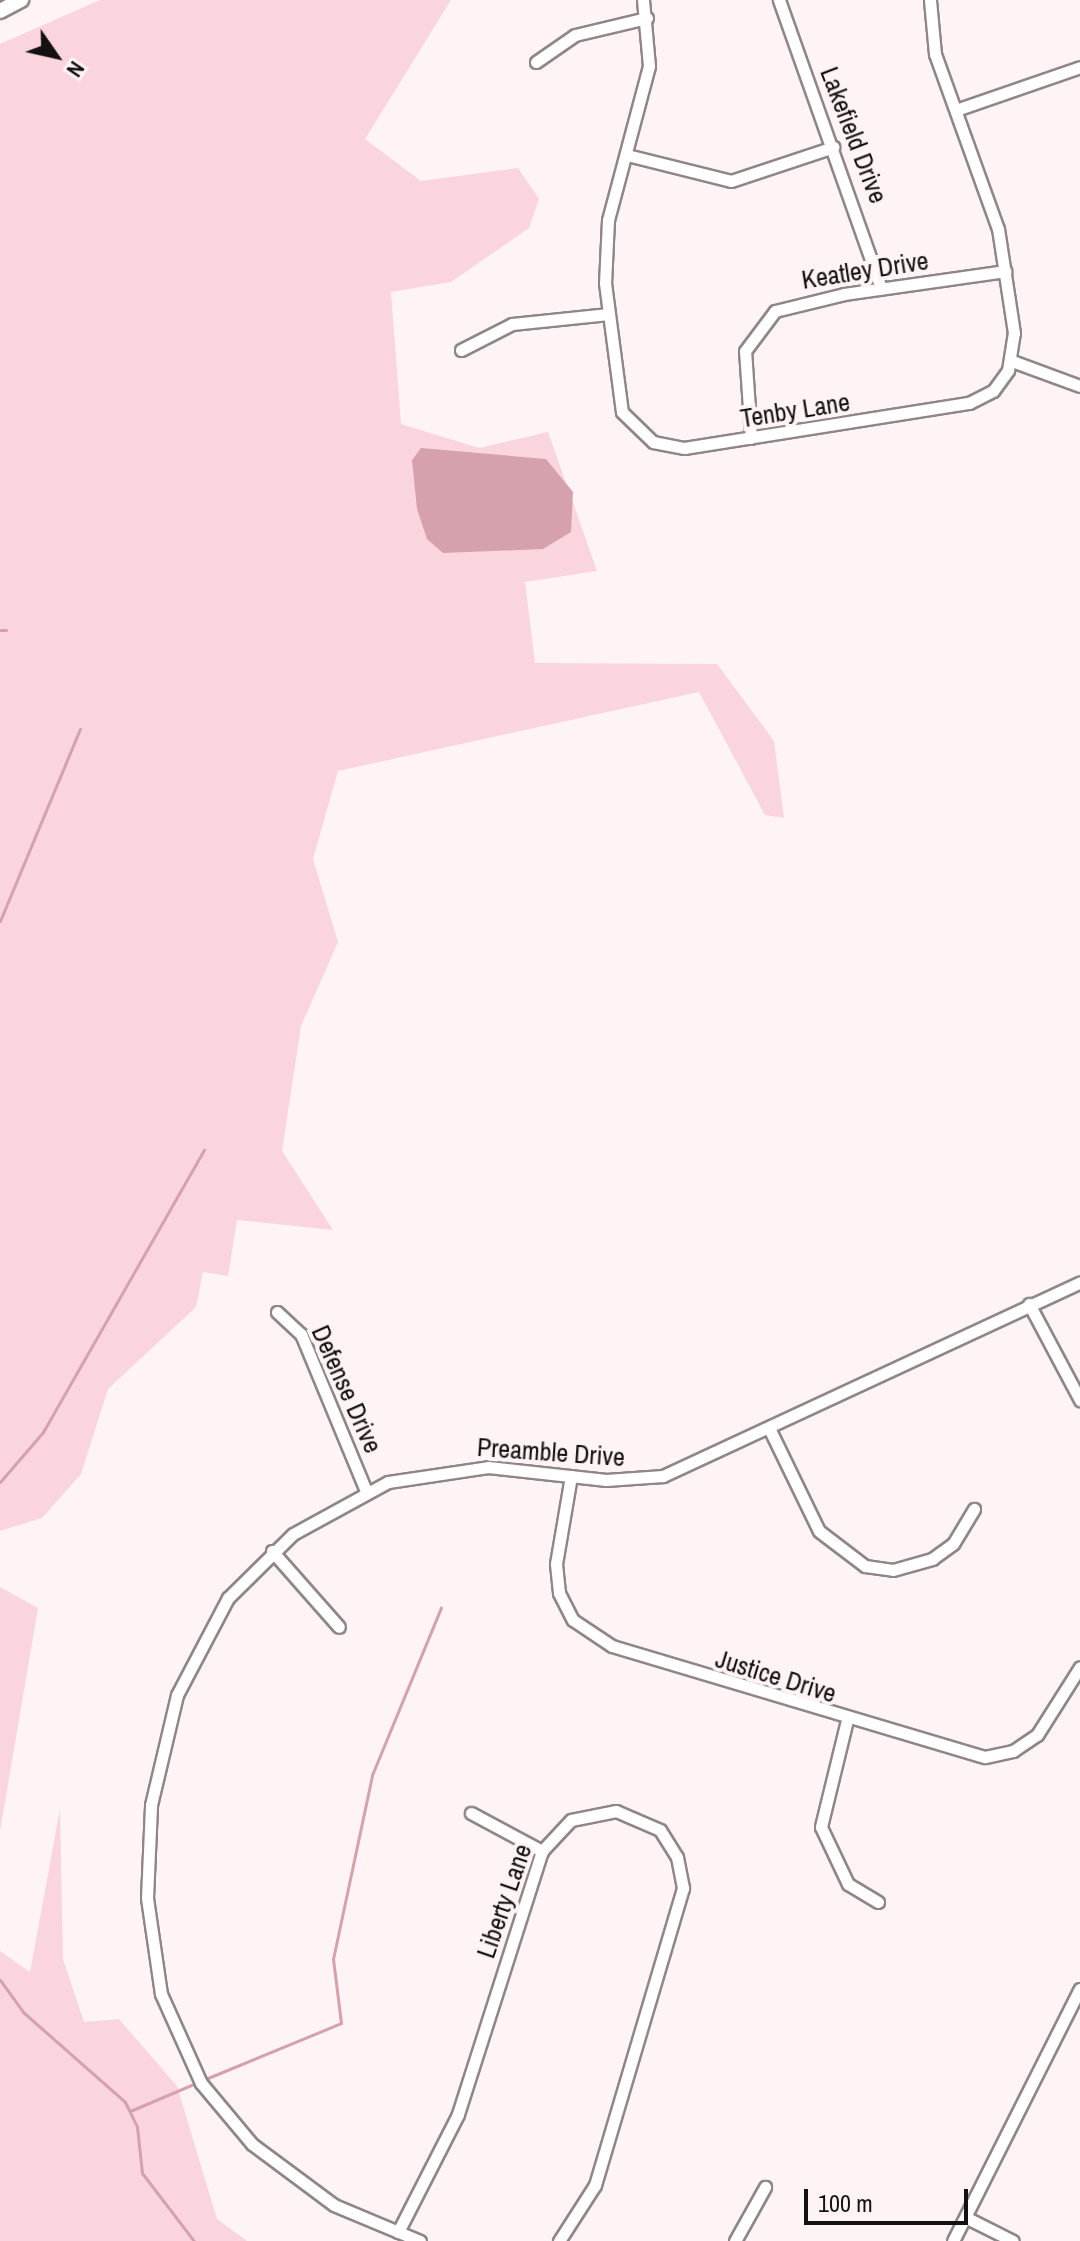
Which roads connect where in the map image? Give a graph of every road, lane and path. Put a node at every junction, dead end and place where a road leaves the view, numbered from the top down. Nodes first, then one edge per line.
1 (21, 0) edge
2 (643, 0) edge
3 (779, 0) edge
4 (930, 0) edge
5 (0, 11) edge
6 (647, 18) junction
7 (536, 62) dead end
8 (1080, 67) edge
9 (956, 110) junction
10 (833, 147) junction
11 (627, 155) junction
12 (1005, 271) junction
13 (881, 288) junction
14 (608, 314) junction
15 (461, 350) dead end
16 (1012, 361) junction
17 (1080, 386) edge
18 (751, 438) junction
19 (1080, 1282) edge
20 (1029, 1304) junction
21 (277, 1312) dead end
22 (1080, 1400) edge
23 (769, 1428) junction
24 (571, 1476) junction
25 (366, 1491) junction
26 (974, 1509) dead end
27 (272, 1551) junction
28 (339, 1627) dead end
29 (1080, 1667) edge
30 (847, 1720) junction
31 (471, 1813) dead end
32 (542, 1851) junction
33 (878, 1902) dead end
34 (1080, 1989) edge
35 (765, 2187) dead end
36 (967, 2218) junction
37 (398, 2232) junction
38 (420, 2241) edge
39 (559, 2241) edge
40 (735, 2241) edge
41 (953, 2241) edge
42 (1013, 2241) edge

1 - 5 street
2 - 6 street, Tenby Lane
3 - 10 street, Lakefield Drive
4 - 9 street
6 - 7 street
6 - 11 street, Tenby Lane
8 - 9 street
9 - 12 street
10 - 11 street
10 - 13 street, Lakefield Drive
11 - 14 street, Tenby Lane
12 - 13 street, Keatley Drive
12 - 16 street
13 - 18 street, Keatley Drive
14 - 15 street
14 - 18 street, Tenby Lane
16 - 17 street
16 - 18 street, Tenby Lane
19 - 20 street, Preamble Drive
20 - 22 street
20 - 23 street, Preamble Drive
21 - 25 street, Defense Drive
23 - 24 street, Preamble Drive
23 - 26 street
24 - 25 street, Preamble Drive
24 - 30 street, Justice Drive
25 - 27 street, Preamble Drive
27 - 28 street
27 - 37 street, Preamble Drive
29 - 30 street, Justice Drive
30 - 33 street
31 - 32 street
32 - 37 street, Liberty Lane
32 - 39 street, Liberty Lane
34 - 36 street
35 - 40 street
36 - 41 street
36 - 42 street
37 - 38 street, Preamble Drive

